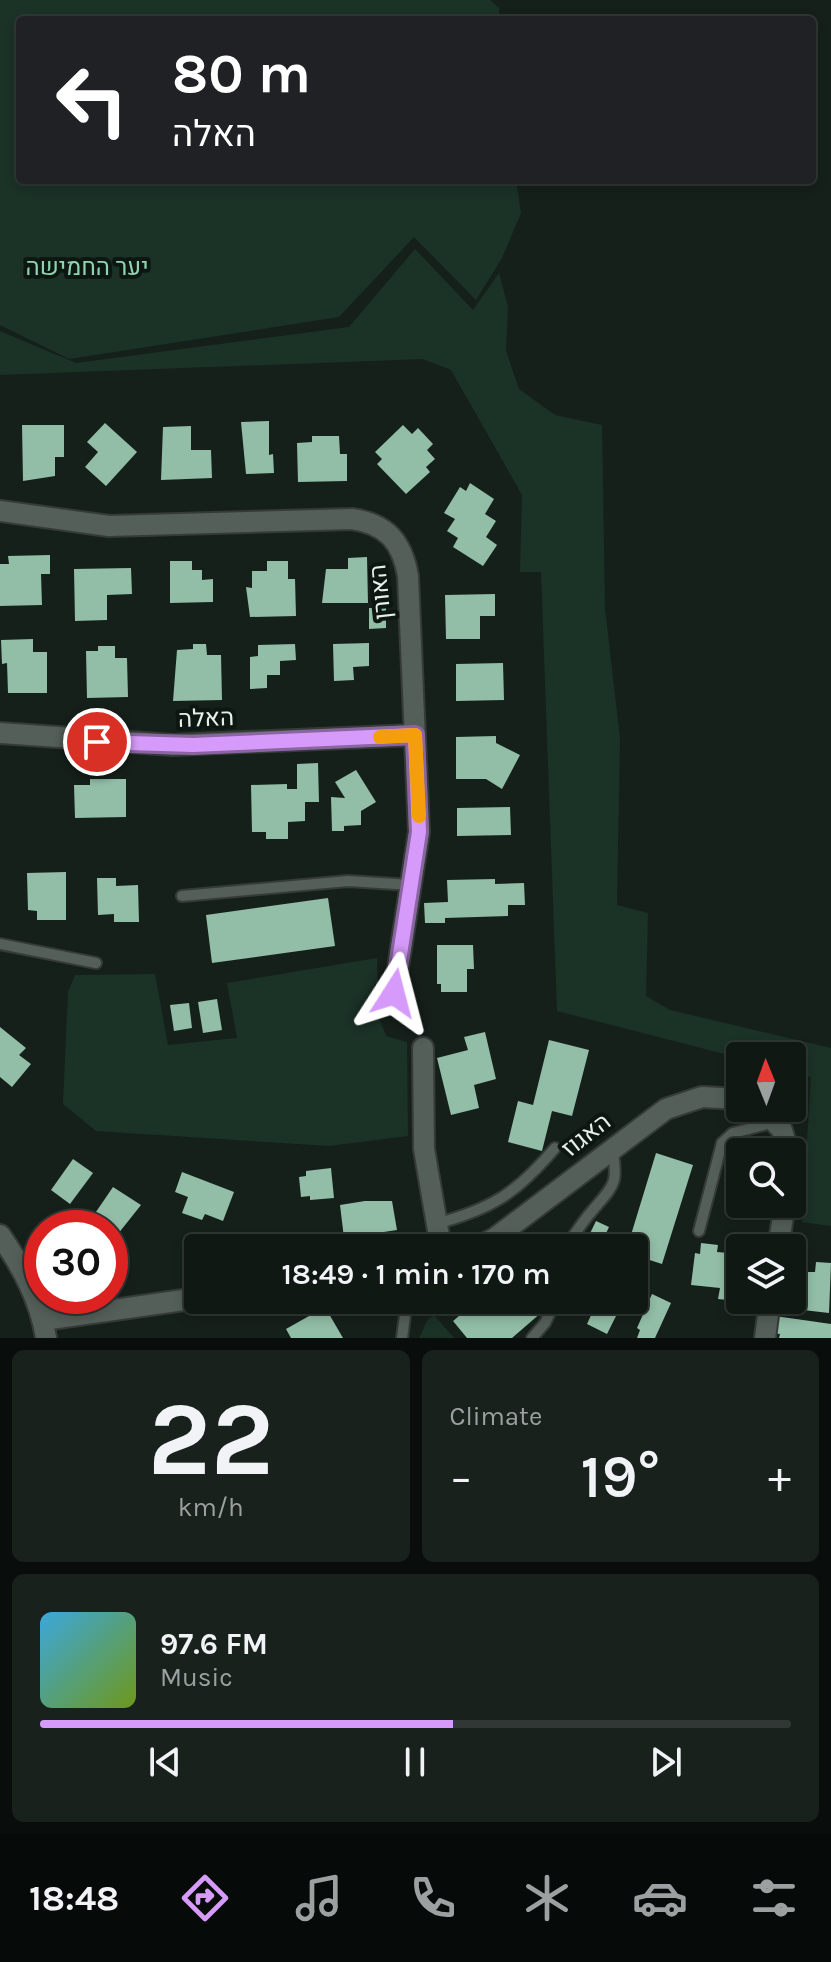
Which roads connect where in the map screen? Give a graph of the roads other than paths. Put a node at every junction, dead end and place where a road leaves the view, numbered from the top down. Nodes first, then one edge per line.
1 (0, 511) edge
2 (0, 733) edge
3 (415, 735) junction
4 (413, 885) junction
5 (182, 896) dead end
6 (0, 944) edge
7 (96, 963) dead end
8 (394, 993) dead end
9 (423, 1048) dead end
10 (726, 1097) edge
11 (756, 1122) edge
12 (555, 1148) dead end
13 (612, 1148) junction
14 (435, 1224) junction
15 (699, 1231) dead end
16 (438, 1234) edge
17 (500, 1234) edge
18 (575, 1234) edge
19 (0, 1235) edge
20 (184, 1301) edge
21 (405, 1314) edge
22 (549, 1314) edge
23 (768, 1314) edge
24 (44, 1329) edge
25 (402, 1338) edge
26 (532, 1338) edge
27 (765, 1338) edge

1 - 3 street, האורן
2 - 3 street, האלה
3 - 4 street, האורן
4 - 5 lane
4 - 8 street, האורן
6 - 7 lane
9 - 14 street
10 - 13 street, האגוז
11 - 15 lane
12 - 14 lane
13 - 17 street, האגוז
13 - 18 lane
14 - 16 street
19 - 24 street
20 - 24 street
21 - 25 lane
22 - 26 lane
23 - 27 street

